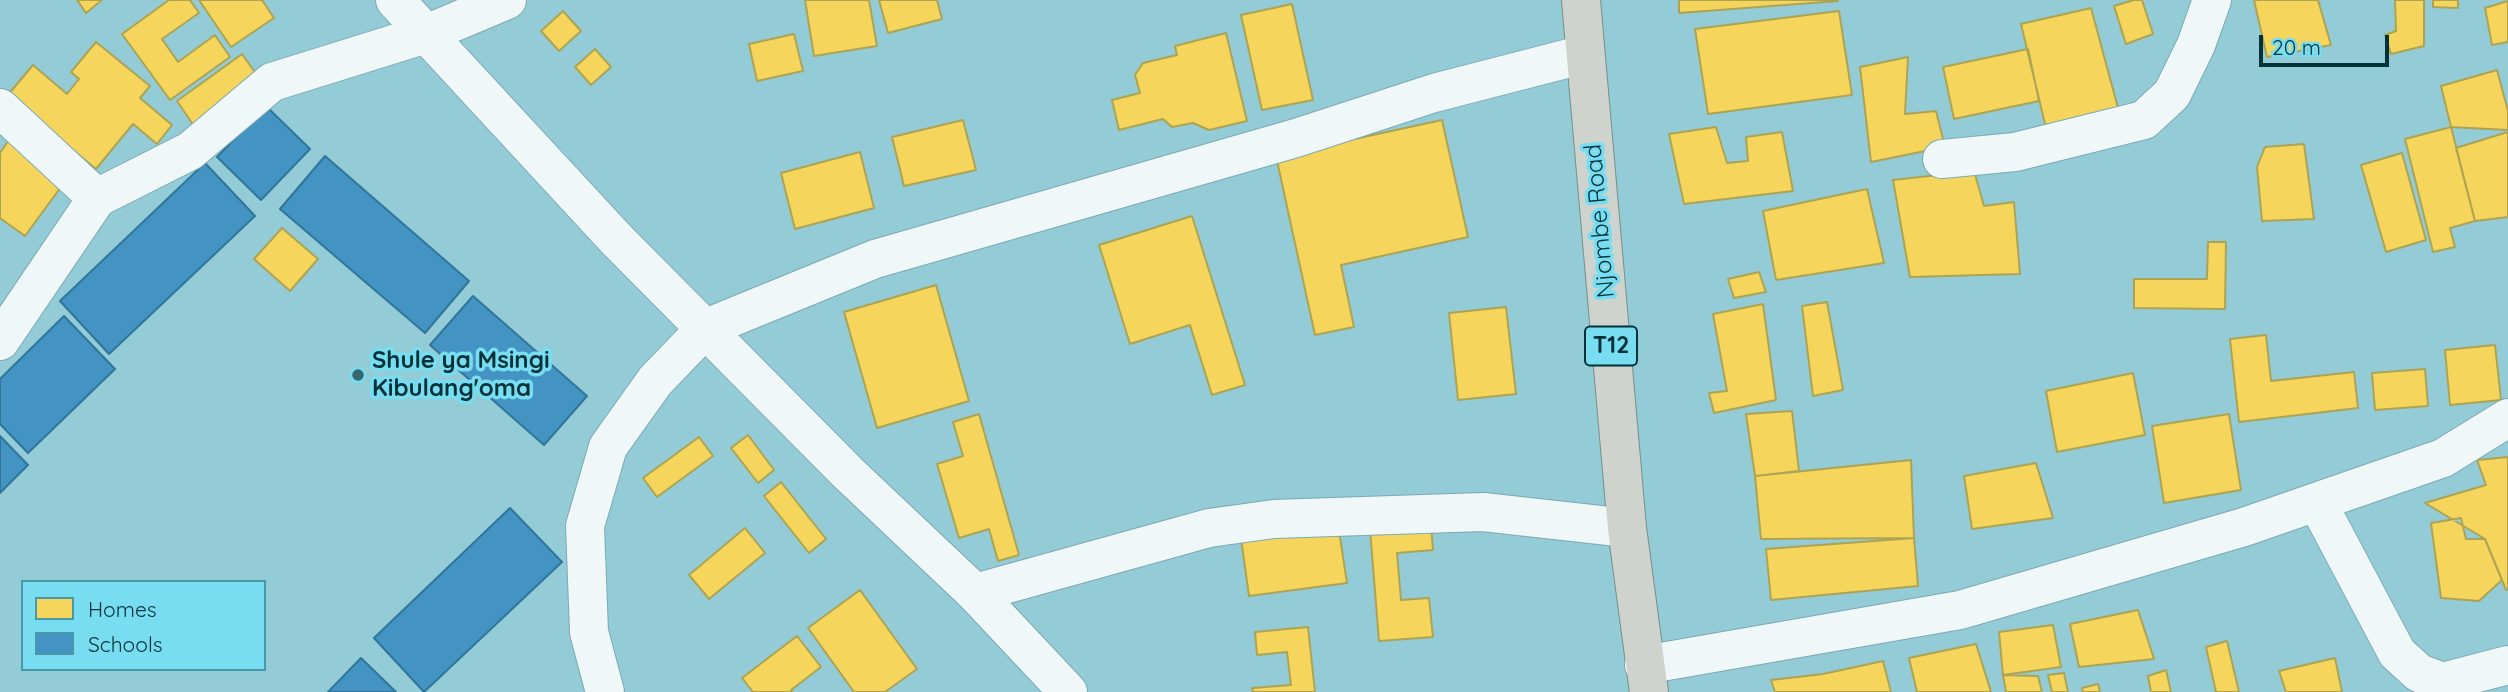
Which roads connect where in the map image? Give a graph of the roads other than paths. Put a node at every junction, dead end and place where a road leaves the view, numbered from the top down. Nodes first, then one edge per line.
1 (395, 0) edge
2 (507, 0) edge
3 (1581, 0) edge
4 (2212, 0) edge
5 (426, 34) junction
6 (1586, 54) junction
7 (0, 108) edge
8 (1942, 159) dead end
9 (97, 198) junction
10 (706, 328) junction
11 (0, 341) edge
12 (2508, 418) edge
13 (2317, 502) junction
14 (1627, 528) junction
15 (975, 593) junction
16 (2508, 665) edge
17 (1647, 679) edge
18 (606, 692) edge
19 (1068, 692) edge

1 - 5 street
2 - 5 street
3 - 6 highway, Njombe Road / T12
4 - 8 street
5 - 9 street
5 - 10 street
6 - 10 street
6 - 14 highway, Njombe Road / T12
7 - 9 street
9 - 11 street
10 - 15 street
10 - 18 street
12 - 13 street
13 - 16 street
13 - 17 street
14 - 15 street
14 - 17 highway, Njombe Road / T12
15 - 19 street

